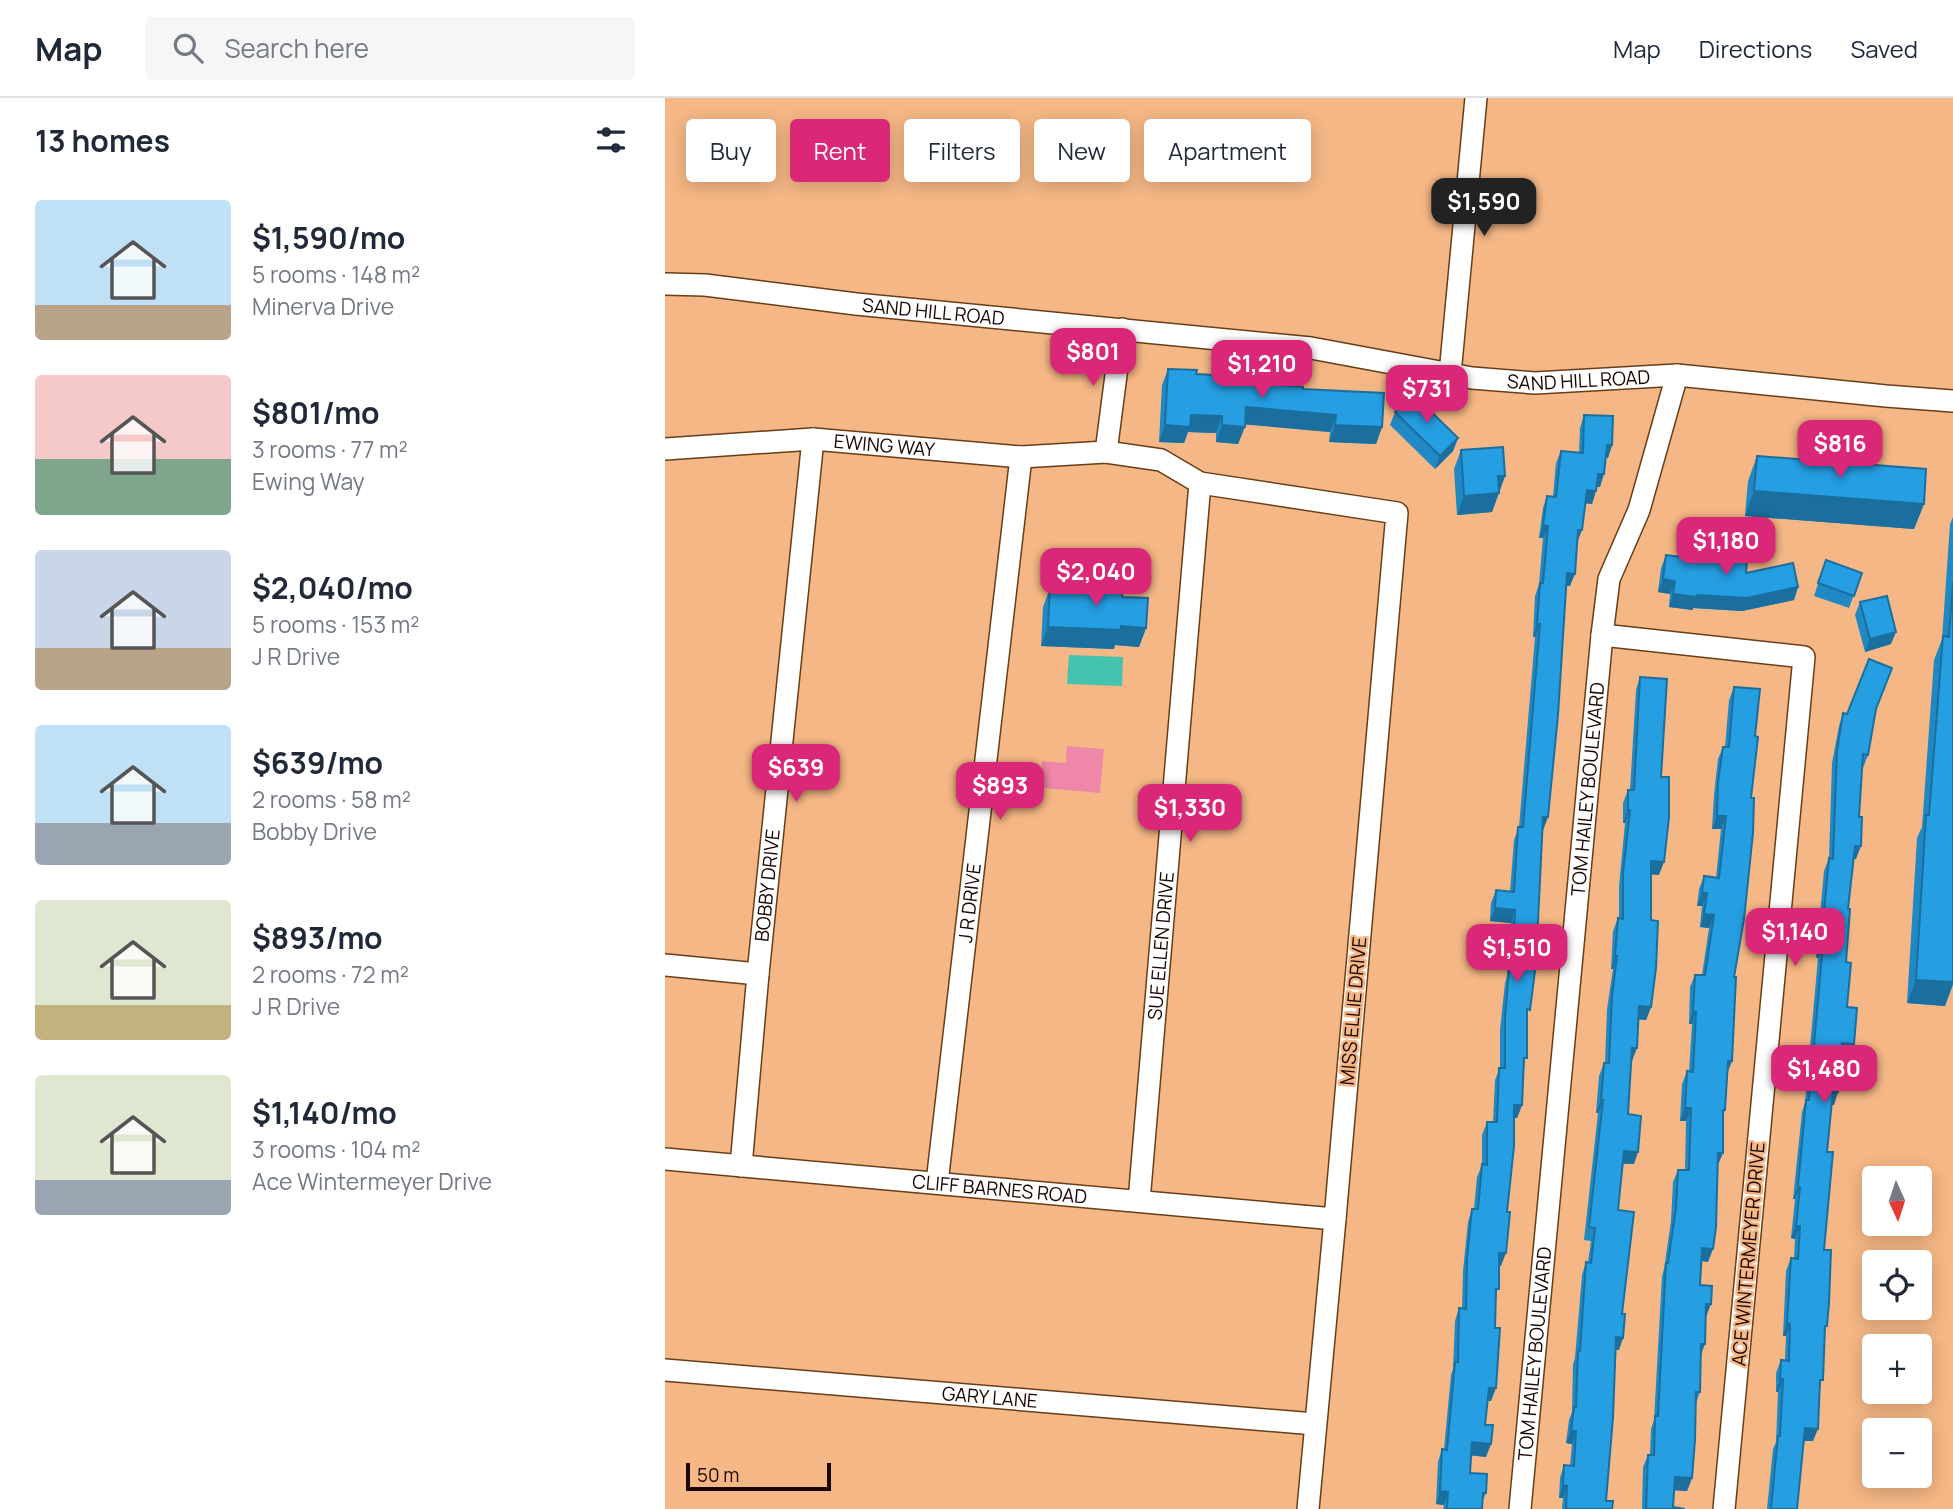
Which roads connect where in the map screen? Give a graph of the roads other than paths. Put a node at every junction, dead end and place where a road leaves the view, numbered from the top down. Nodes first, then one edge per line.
1 (1476, 98) edge
2 (665, 284) edge
3 (1122, 329) junction
4 (1450, 374) junction
5 (1677, 375) junction
6 (1953, 401) edge
7 (813, 439) junction
8 (665, 449) edge
9 (1106, 452) junction
10 (1021, 457) junction
11 (1200, 483) junction
12 (1397, 513) joint
13 (1602, 635) junction
14 (665, 965) edge
15 (758, 974) junction
16 (665, 1159) edge
17 (741, 1166) junction
18 (937, 1183) junction
19 (1139, 1201) junction
20 (1335, 1219) junction
21 (665, 1370) edge
22 (1315, 1424) junction
23 (1308, 1509) edge
24 (1520, 1509) edge
25 (1724, 1509) edge

1 - 4 street
2 - 3 street, SAND HILL ROAD
3 - 4 street, SAND HILL ROAD
3 - 9 street
4 - 5 street, SAND HILL ROAD
5 - 6 street, SAND HILL ROAD
5 - 13 street, TOM HAILEY BOULEVARD
7 - 8 street, EWING WAY
7 - 10 street, EWING WAY
7 - 15 street, BOBBY DRIVE
9 - 10 street, EWING WAY
9 - 11 street, EWING WAY
10 - 18 street, J R DRIVE
11 - 12 street, EWING WAY
11 - 19 street, SUE ELLEN DRIVE
12 - 20 street, MISS ELLIE DRIVE
13 - 24 street, TOM HAILEY BOULEVARD
13 - 25 street, ACE WINTERMEYER DRIVE
14 - 15 street
15 - 17 street, BOBBY DRIVE
16 - 17 street, CLIFF BARNES ROAD
17 - 18 street, CLIFF BARNES ROAD
18 - 19 street, CLIFF BARNES ROAD
19 - 20 street, CLIFF BARNES ROAD
20 - 22 street, MISS ELLIE DRIVE
21 - 22 street, GARY LANE
22 - 23 street, MISS ELLIE DRIVE

